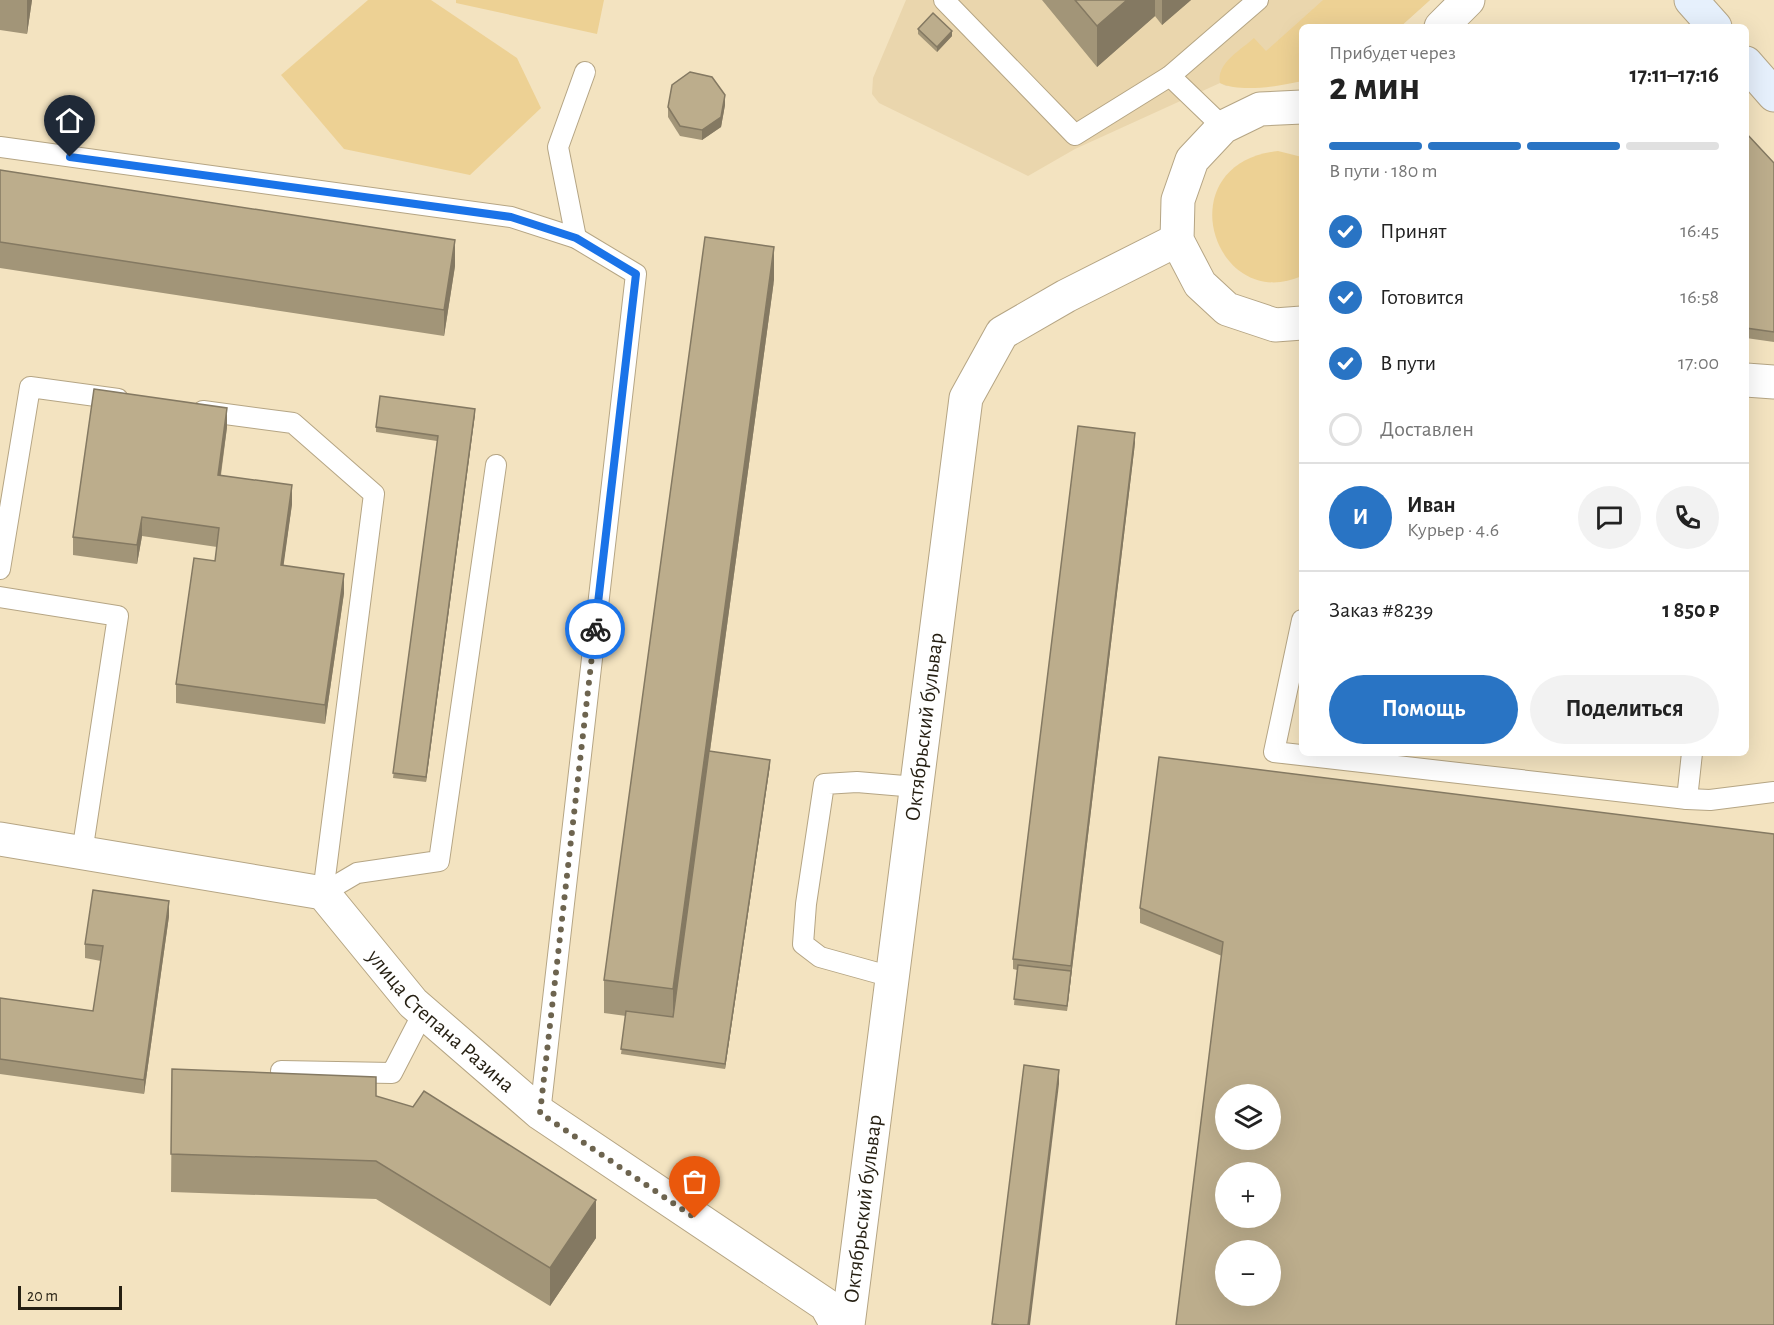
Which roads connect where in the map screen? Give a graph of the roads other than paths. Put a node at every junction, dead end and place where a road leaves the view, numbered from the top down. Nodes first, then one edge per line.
1 (944, 0) edge
2 (1258, 0) edge
3 (1468, 0) edge
4 (1691, 0) edge
5 (1444, 24) edge
6 (1712, 24) edge
7 (1749, 66) edge
8 (585, 72) dead end
9 (1170, 76) junction
10 (1774, 95) edge
11 (1299, 107) edge
12 (1223, 127) junction
13 (0, 147) edge
14 (576, 238) junction
15 (1177, 240) junction
16 (1299, 323) edge
17 (1749, 380) edge
18 (1774, 382) edge
19 (133, 401) edge
20 (179, 407) edge
21 (496, 465) dead end
22 (0, 569) edge
23 (0, 597) edge
24 (1299, 634) edge
25 (1299, 755) edge
26 (1309, 756) edge
27 (1692, 756) edge
28 (916, 787) junction
29 (1774, 792) edge
30 (1687, 799) junction
31 (0, 839) edge
32 (82, 853) junction
33 (323, 893) junction
34 (892, 977) junction
35 (423, 1012) junction
36 (281, 1071) edge
37 (540, 1113) junction
38 (837, 1325) edge
39 (848, 1325) edge

1 - 9 lane
2 - 9 lane
3 - 5 street
4 - 6 main road
7 - 10 main road
8 - 14 lane
9 - 12 lane
11 - 12 street
12 - 15 street
13 - 14 lane
14 - 37 lane
15 - 16 street
15 - 28 street, Октябрьский бульвар
17 - 18 street
19 - 22 lane
20 - 33 lane
21 - 33 lane
23 - 32 lane
24 - 25 lane
26 - 30 lane
27 - 30 lane
28 - 34 street, Октябрьский бульвар
28 - 34 lane
29 - 30 lane
31 - 32 street
32 - 33 street
33 - 35 street, улица Степана Разина
34 - 39 street, Октябрьский бульвар
35 - 36 lane
35 - 37 street, улица Степана Разина
37 - 38 street, улица Степана Разина

